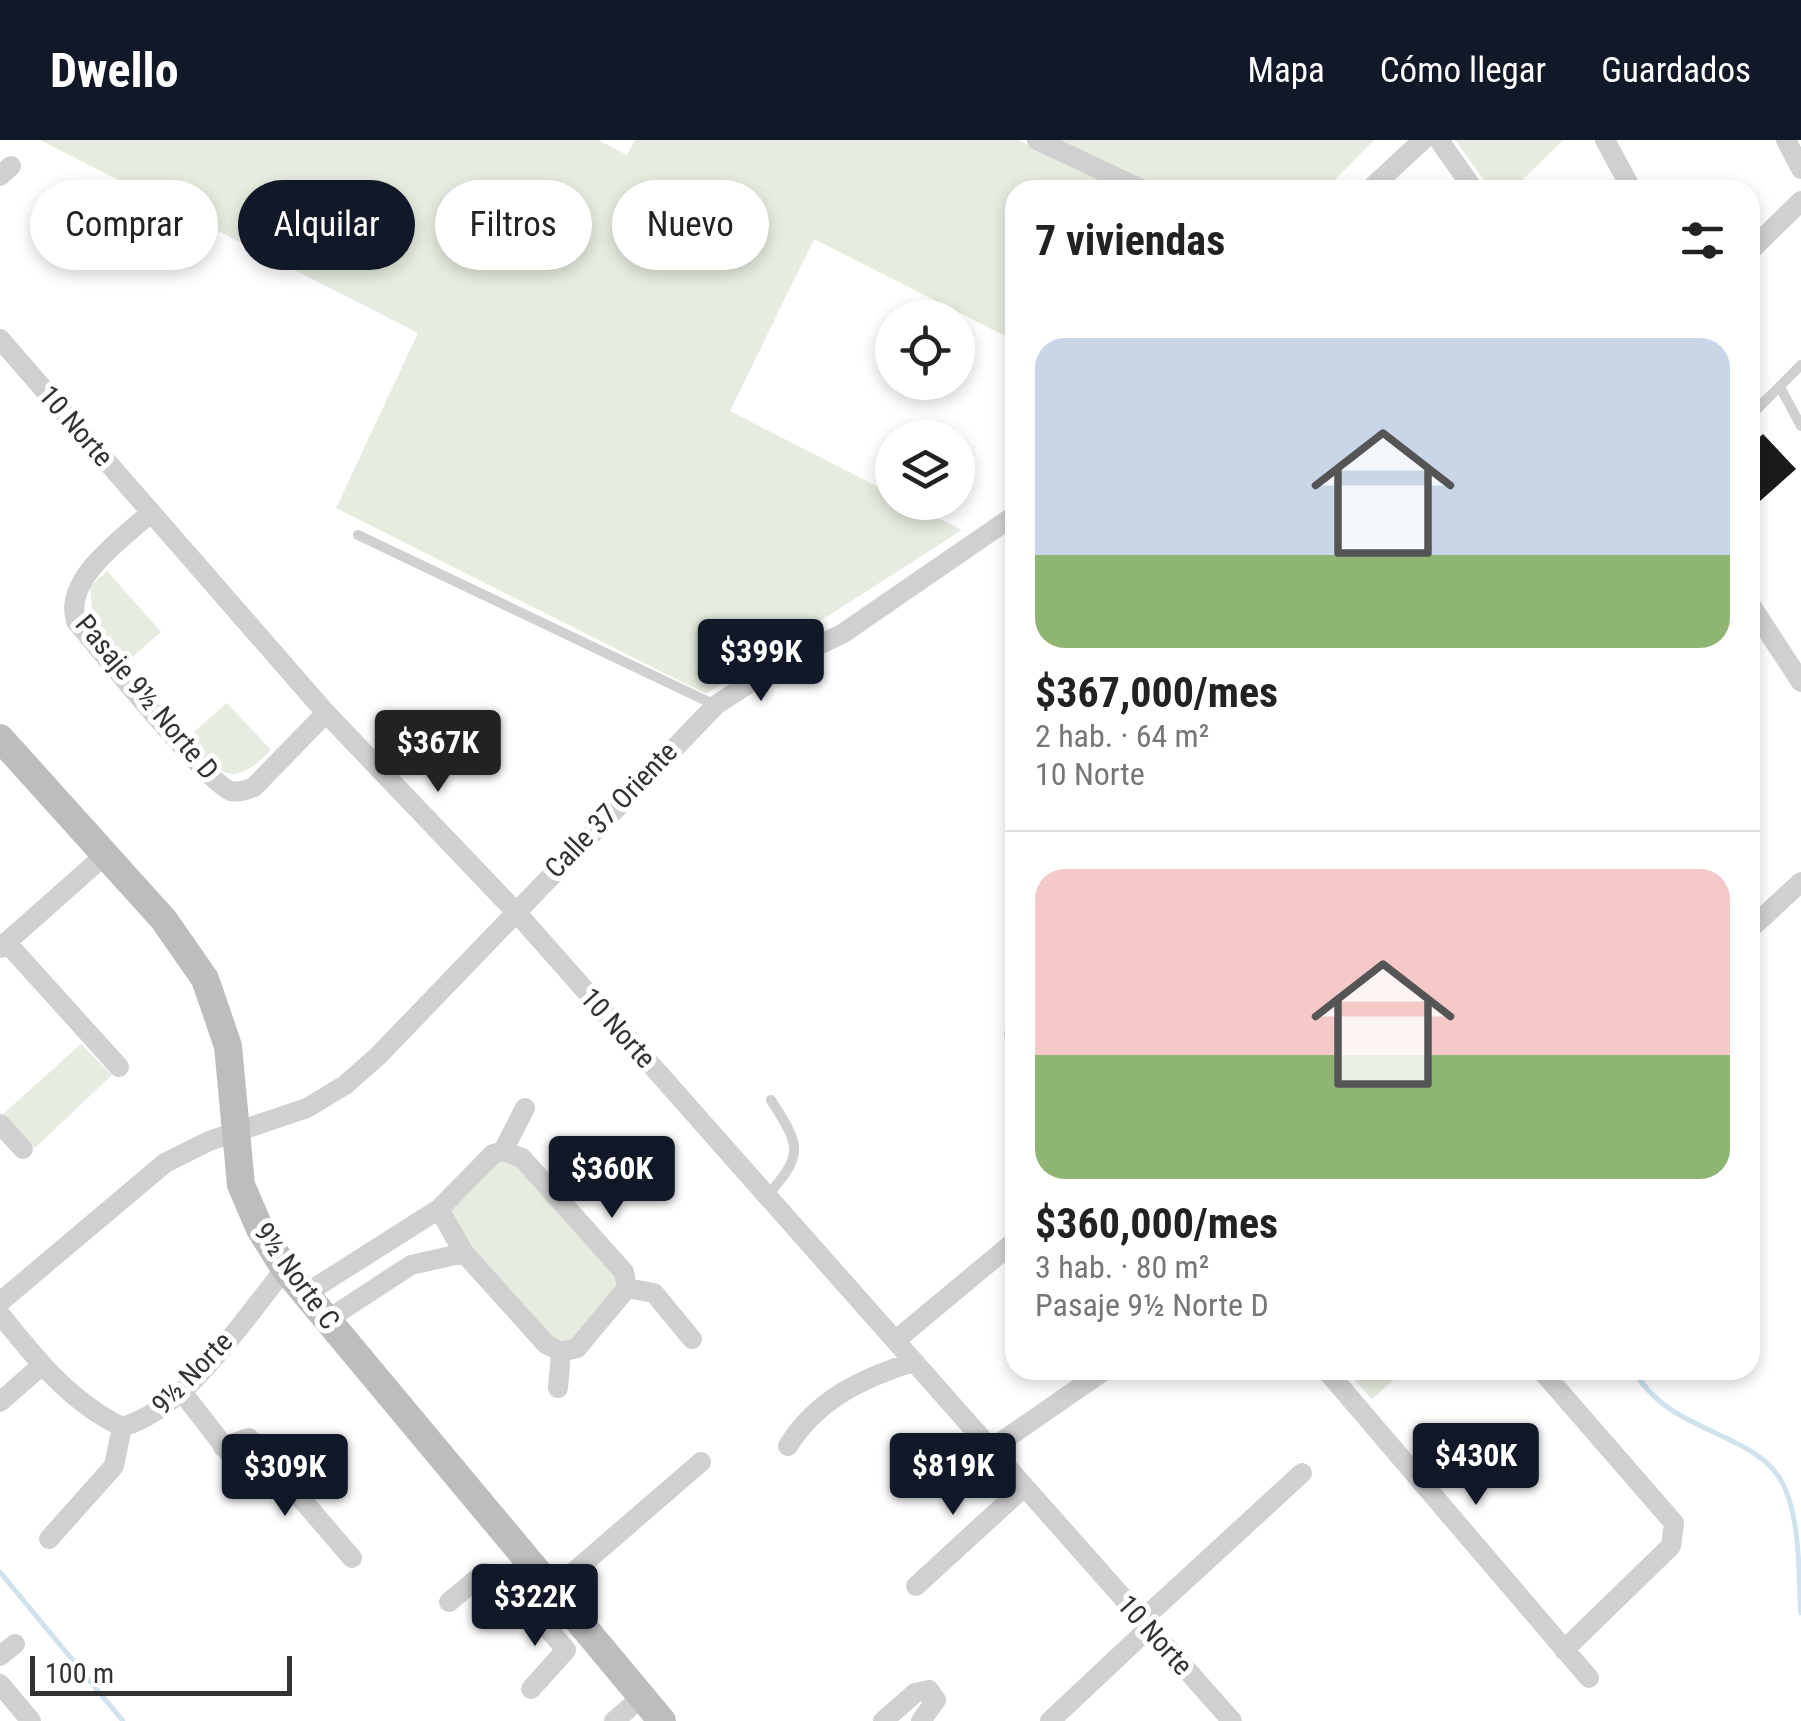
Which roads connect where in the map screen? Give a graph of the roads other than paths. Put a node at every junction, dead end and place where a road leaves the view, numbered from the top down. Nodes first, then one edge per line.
1 (1036, 140) edge
2 (1422, 140) edge
3 (1439, 140) edge
4 (1605, 140) edge
5 (1786, 140) edge
6 (1801, 170) edge
7 (1122, 180) edge
8 (1380, 180) edge
9 (1467, 180) edge
10 (1627, 180) edge
11 (1801, 201) edge
12 (1760, 241) edge
13 (1, 341) edge
14 (1801, 365) edge
15 (1780, 387) junction
16 (1760, 406) edge
17 (1801, 426) edge
18 (151, 512) junction
19 (1005, 522) edge
20 (358, 535) dead end
21 (1760, 625) edge
22 (1801, 682) edge
23 (716, 705) junction
24 (326, 712) junction
25 (0, 738) edge
26 (105, 854) junction
27 (1801, 882) edge
28 (515, 912) junction
29 (1760, 920) edge
30 (3, 945) edge
31 (119, 1067) dead end
32 (772, 1100) dead end
33 (524, 1108) dead end
34 (0, 1124) edge
35 (234, 1131) junction
36 (23, 1150) dead end
37 (503, 1151) junction
38 (767, 1196) junction
39 (439, 1209) junction
40 (1005, 1248) edge
41 (464, 1253) junction
42 (285, 1269) junction
43 (626, 1288) junction
44 (305, 1294) junction
45 (0, 1302) edge
46 (0, 1314) edge
47 (326, 1320) junction
48 (692, 1338) dead end
49 (896, 1340) junction
50 (561, 1352) junction
51 (913, 1362) junction
52 (41, 1366) junction
53 (1090, 1380) edge
54 (1334, 1380) edge
55 (1550, 1380) edge
56 (558, 1388) dead end
57 (182, 1392) junction
58 (0, 1402) edge
59 (122, 1427) junction
60 (788, 1446) dead end
61 (991, 1449) junction
62 (701, 1462) dead end
63 (1302, 1473) dead end
64 (1024, 1487) junction
65 (48, 1539) dead end
66 (352, 1558) dead end
67 (916, 1586) dead end
68 (542, 1599) junction
69 (449, 1602) dead end
70 (1145, 1624) junction
71 (1564, 1650) junction
72 (1588, 1678) dead end
73 (0, 1684) edge
74 (532, 1689) dead end
75 (642, 1696) junction
76 (886, 1720) edge
77 (32, 1721) edge
78 (614, 1721) edge
79 (662, 1721) edge
80 (921, 1721) edge
81 (1050, 1721) edge
82 (1232, 1721) edge

1 - 7 street
2 - 8 street
3 - 9 street
4 - 10 street
5 - 6 street
11 - 12 street
13 - 18 street, 10 Norte
14 - 15 lane
15 - 16 lane
15 - 17 lane
18 - 24 street, 10 Norte
18 - 24 street, Pasaje 9½ Norte D
19 - 23 street, Calle 37 Oriente
20 - 23 lane
21 - 22 street
23 - 28 street, Calle 37 Oriente
24 - 28 street, 10 Norte
25 - 26 street, 9½ Norte C
26 - 30 street
26 - 35 street, 9½ Norte C
27 - 29 street
28 - 35 street, Calle 37 Oriente
28 - 38 street, 10 Norte
30 - 31 street
32 - 38 lane
33 - 37 street
34 - 36 street
35 - 42 street, 9½ Norte C
35 - 45 street, Calle 37 Oriente
37 - 39 street
37 - 43 street
38 - 49 street, 10 Norte
39 - 41 street
39 - 44 street
40 - 49 street
41 - 47 street
41 - 50 street
42 - 44 street, 9½ Norte C
42 - 57 street, 9½ Norte
43 - 48 street
43 - 50 street
44 - 47 street, 9½ Norte C
46 - 52 street, 9½ Norte
47 - 68 street, 9½ Norte C
49 - 51 street, 10 Norte
50 - 56 street
51 - 60 street
51 - 61 street, 10 Norte
52 - 58 street
52 - 59 street, 9½ Norte
53 - 61 street
54 - 71 street
55 - 71 street
57 - 59 street, 9½ Norte
57 - 66 street
59 - 65 street
61 - 64 street, 10 Norte
62 - 68 street
63 - 70 street
64 - 67 street
64 - 70 street, 10 Norte
68 - 69 street
68 - 74 street
68 - 75 street, 9½ Norte C
70 - 81 street
70 - 82 street, 10 Norte
71 - 72 street
73 - 77 street
75 - 78 street
75 - 79 street, 9½ Norte C
76 - 80 street

